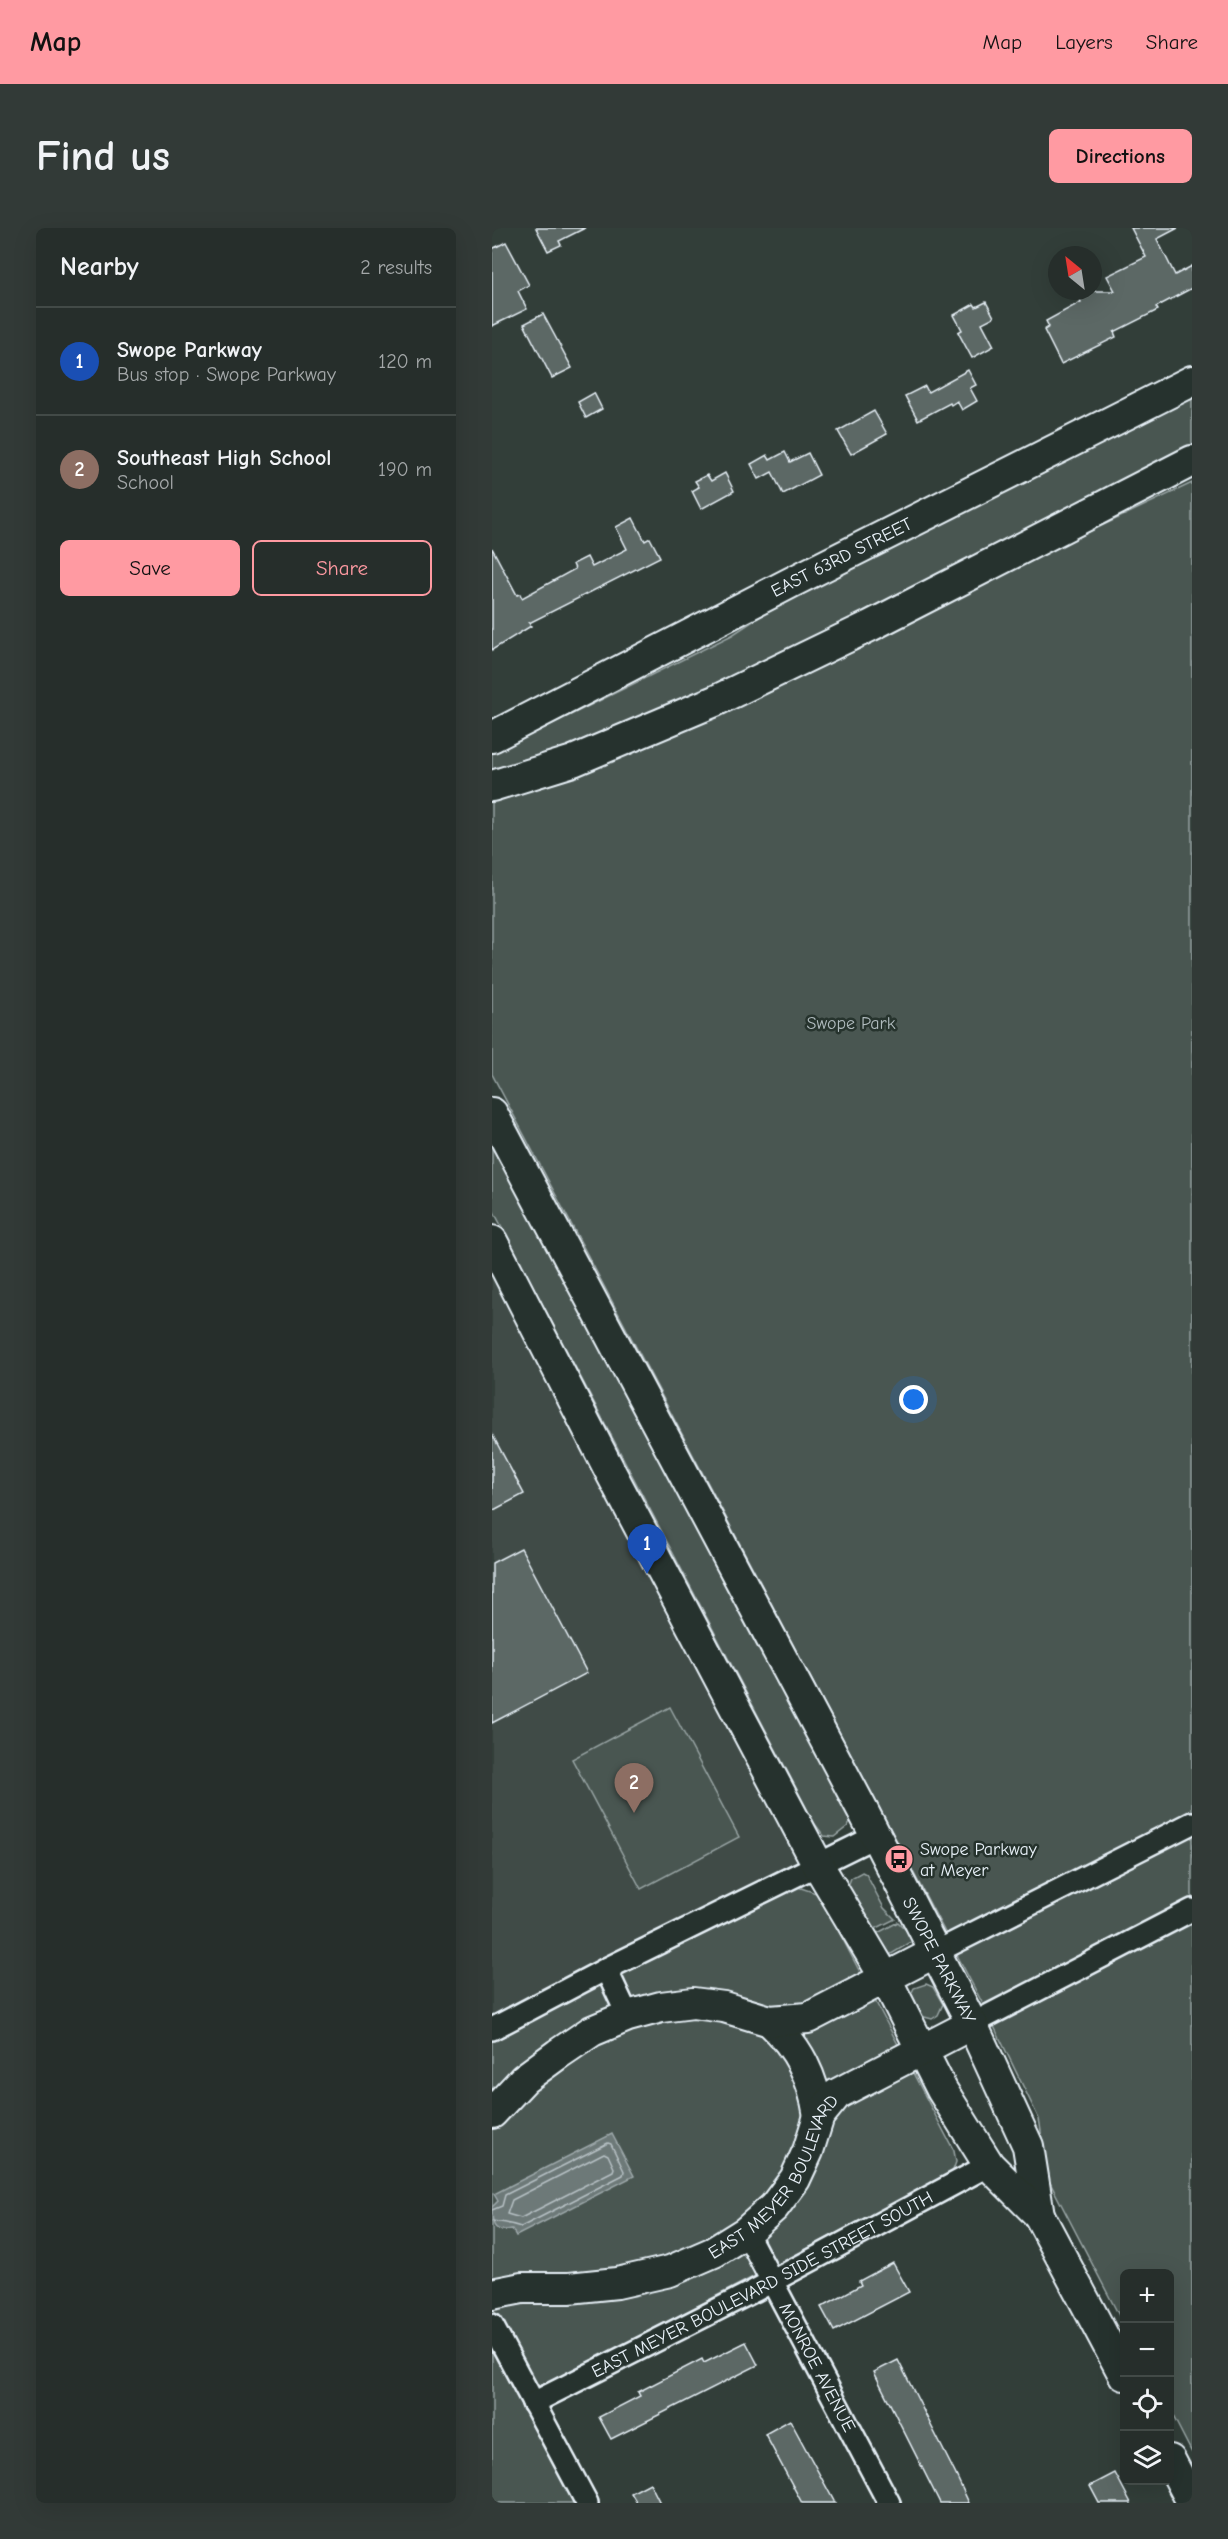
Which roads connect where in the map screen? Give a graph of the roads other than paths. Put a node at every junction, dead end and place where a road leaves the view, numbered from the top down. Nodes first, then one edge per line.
1 (1192, 381) edge
2 (1192, 461) edge
3 (492, 738) edge
4 (492, 786) edge
5 (492, 1113) edge
6 (492, 1241) edge
7 (1192, 1823) edge
8 (876, 1836) junction
9 (818, 1865) junction
10 (1192, 1911) edge
11 (936, 1952) junction
12 (606, 1969) junction
13 (886, 1979) junction
14 (628, 2016) junction
15 (770, 2021) junction
16 (972, 2024) junction
17 (492, 2029) edge
18 (922, 2049) junction
19 (492, 2113) edge
20 (819, 2116) junction
21 (989, 2165) junction
22 (1039, 2216) junction
23 (746, 2232) junction
24 (773, 2281) junction
25 (492, 2294) edge
26 (492, 2325) edge
27 (1120, 2366) edge
28 (533, 2403) junction
29 (1174, 2468) edge
30 (1192, 2502) edge
31 (587, 2503) edge
32 (889, 2503) edge

1 - 3 main road, EAST 63RD STREET
2 - 4 main road
5 - 8 main road, SWOPE PARKWAY
6 - 9 main road, SWOPE PARKWAY
7 - 11 street
8 - 9 street
8 - 11 main road, SWOPE PARKWAY
9 - 12 street
9 - 13 main road, SWOPE PARKWAY
10 - 16 street, EAST MEYER BOULEVARD
11 - 13 main road
11 - 16 main road, SWOPE PARKWAY
12 - 14 street
12 - 17 street
13 - 15 main road
13 - 18 main road, SWOPE PARKWAY
14 - 15 main road
14 - 19 main road
15 - 20 main road
16 - 18 main road, EAST MEYER BOULEVARD
16 - 22 main road, SWOPE PARKWAY
18 - 20 main road, EAST MEYER BOULEVARD
18 - 21 main road, SWOPE PARKWAY
20 - 23 main road, EAST MEYER BOULEVARD
21 - 22 main road, SWOPE PARKWAY
21 - 24 street, EAST MEYER BOULEVARD SIDE STREET SOUTH
22 - 27 main road, SWOPE PARKWAY
23 - 24 street, MONROE AVENUE
23 - 25 main road, EAST MEYER BOULEVARD
24 - 28 street, EAST MEYER BOULEVARD SIDE STREET SOUTH
24 - 32 street, MONROE AVENUE
26 - 28 street
28 - 31 street
29 - 30 main road

